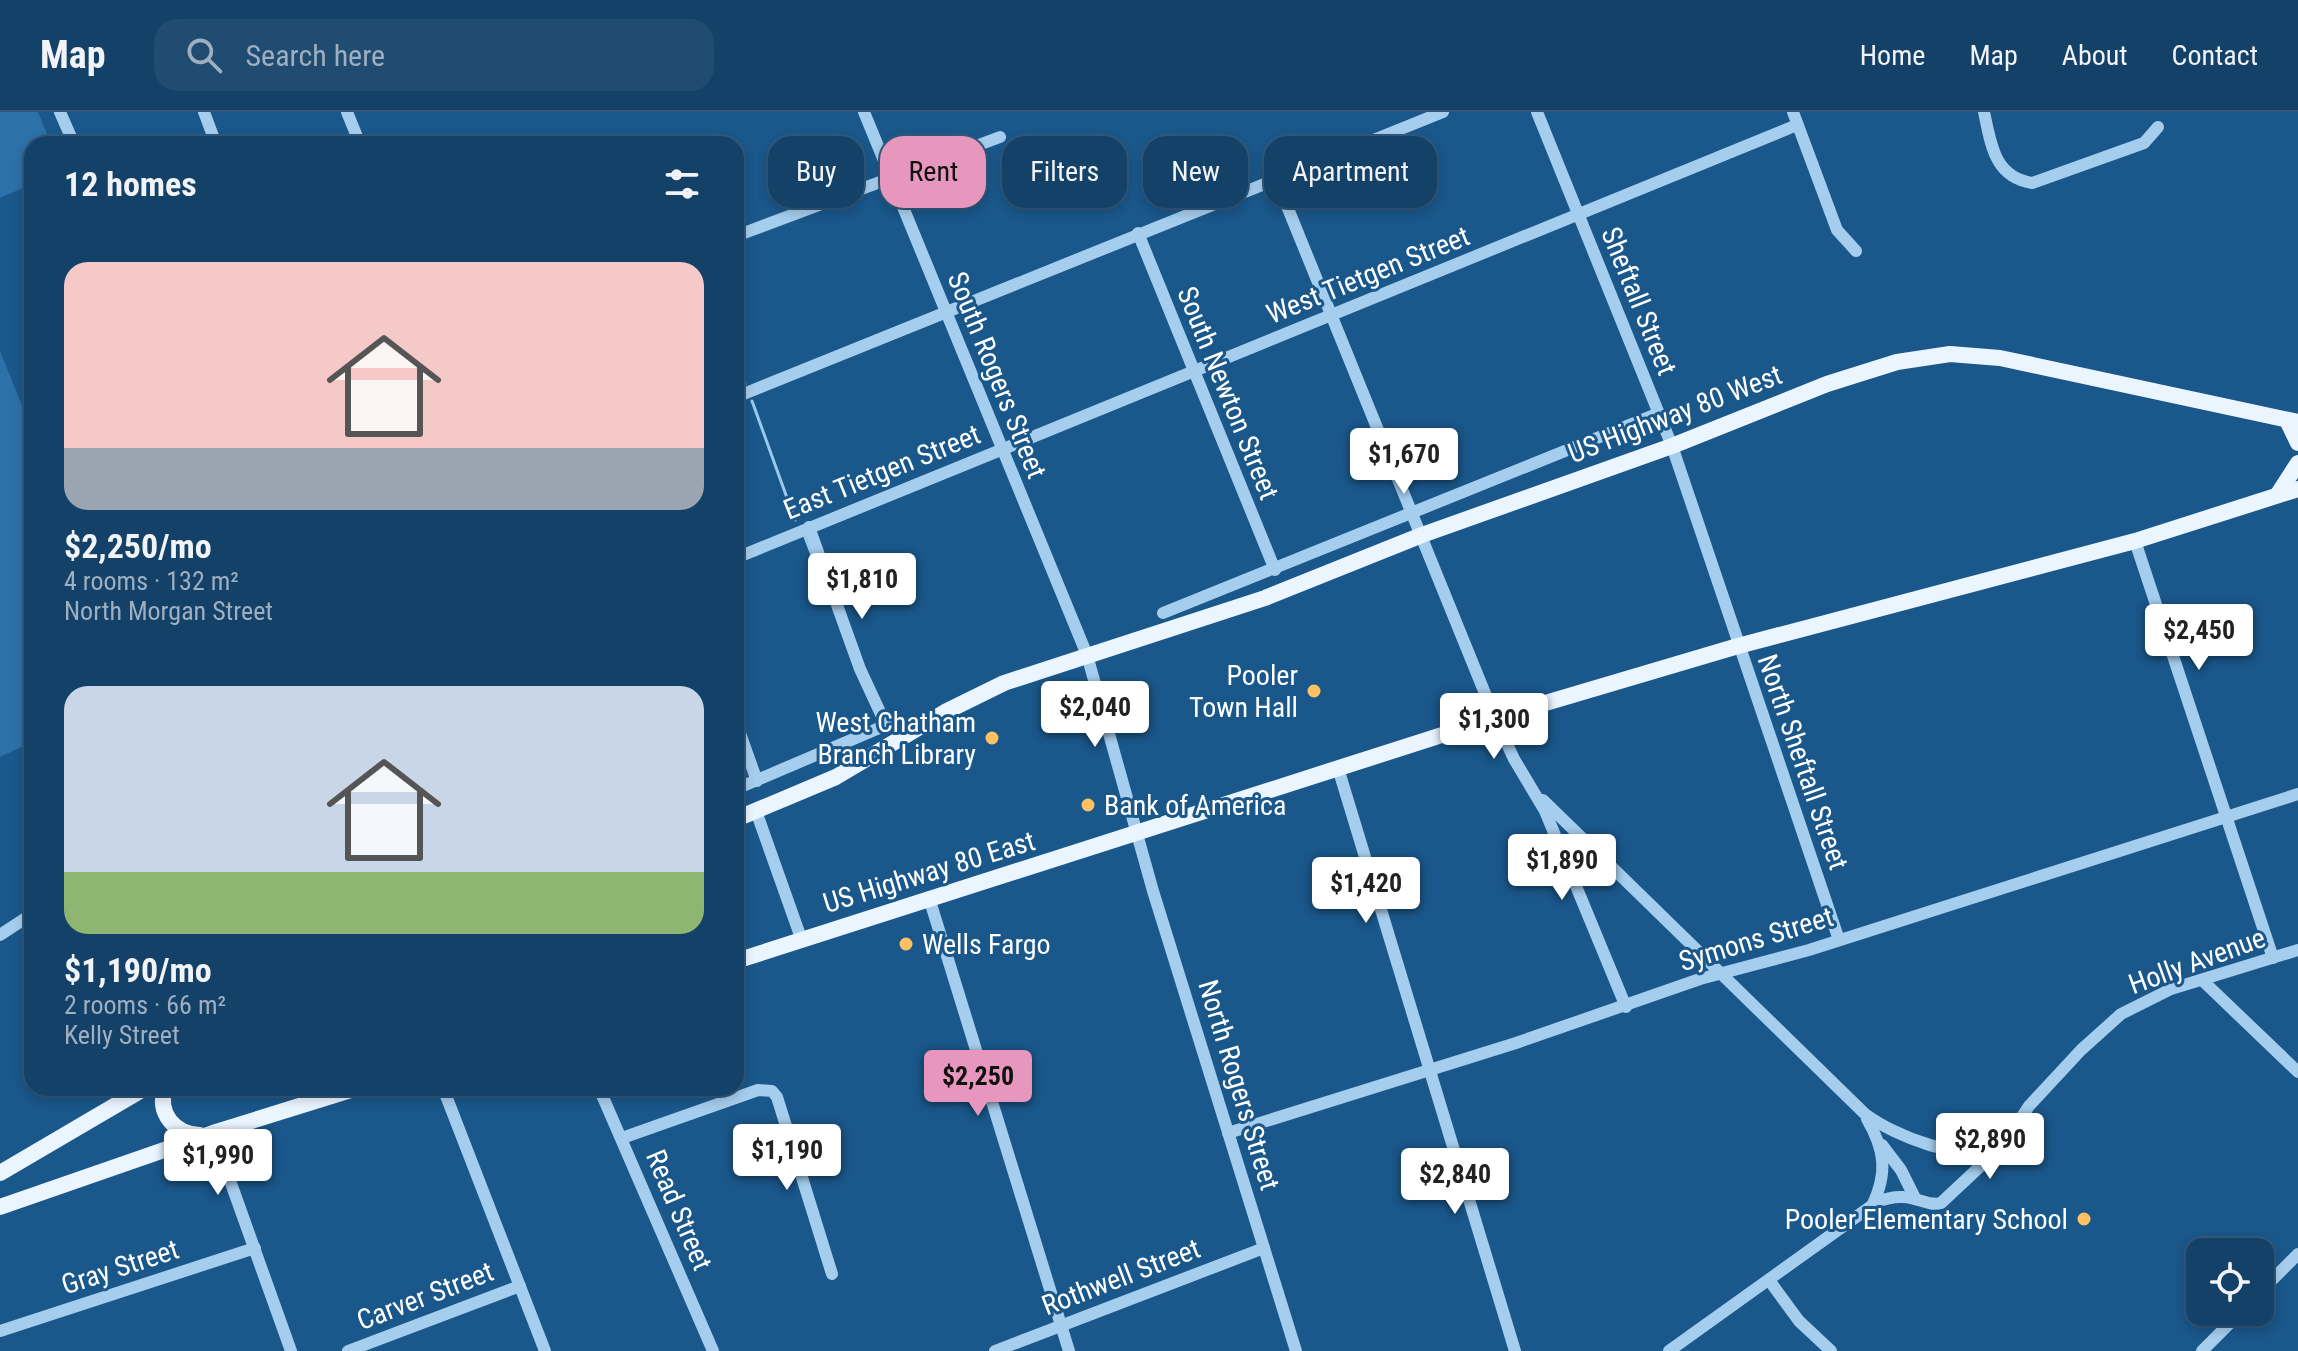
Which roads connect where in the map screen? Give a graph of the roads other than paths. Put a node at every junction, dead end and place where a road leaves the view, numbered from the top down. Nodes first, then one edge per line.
1 (60, 112) edge
2 (204, 112) edge
3 (347, 112) edge
4 (864, 112) edge
5 (1443, 112) edge
6 (1537, 112) edge
7 (1793, 112) edge
8 (1984, 112) edge
9 (1797, 125) junction
10 (2158, 127) dead end
11 (70, 136) edge
12 (213, 136) edge
13 (357, 136) edge
14 (1383, 136) edge
15 (1000, 137) dead end
16 (986, 142) edge
17 (880, 150) edge
18 (880, 183) edge
19 (1264, 184) edge
20 (904, 208) edge
21 (1288, 208) edge
22 (1578, 215) junction
23 (744, 233) edge
24 (1138, 233) junction
25 (1856, 251) dead end
26 (946, 313) junction
27 (1332, 316) junction
28 (1193, 372) junction
29 (744, 394) edge
30 (1659, 413) junction
31 (2292, 421) edge
32 (2298, 443) edge
33 (1672, 446) junction
34 (1001, 448) junction
35 (2298, 463) edge
36 (2298, 489) edge
37 (2278, 494) junction
38 (1413, 511) junction
39 (809, 527) junction
40 (1422, 535) junction
41 (2135, 541) junction
42 (744, 555) edge
43 (1275, 570) junction
44 (1163, 613) dead end
45 (1738, 646) junction
46 (1087, 655) junction
47 (1495, 718) junction
48 (744, 744) edge
49 (1338, 768) junction
50 (757, 781) junction
51 (1528, 782) junction
52 (744, 786) edge
53 (2298, 794) edge
54 (756, 811) junction
55 (744, 816) edge
56 (2227, 816) junction
57 (1138, 833) junction
58 (930, 901) junction
59 (24, 919) edge
60 (0, 935) edge
61 (801, 938) junction
62 (1839, 940) junction
63 (2298, 950) edge
64 (744, 958) edge
65 (2273, 958) junction
66 (1723, 974) junction
67 (2202, 980) junction
68 (1626, 1007) junction
69 (1429, 1071) junction
70 (2298, 1072) edge
71 (744, 1095) edge
72 (131, 1096) edge
73 (164, 1096) edge
74 (331, 1096) edge
75 (446, 1096) edge
76 (603, 1096) edge
77 (741, 1096) edge
78 (1865, 1114) junction
79 (2015, 1127) junction
80 (213, 1133) junction
81 (1228, 1133) junction
82 (622, 1138) junction
83 (1880, 1143) junction
84 (0, 1173) edge
85 (1914, 1196) junction
86 (1872, 1206) junction
87 (0, 1207) edge
88 (255, 1248) junction
89 (1264, 1248) junction
90 (2298, 1254) edge
91 (832, 1274) dead end
92 (2274, 1278) edge
93 (1769, 1280) junction
94 (520, 1286) junction
95 (1061, 1325) junction
96 (2229, 1326) edge
97 (0, 1331) edge
98 (2208, 1349) edge
99 (291, 1351) edge
100 (348, 1351) edge
101 (545, 1351) edge
102 (713, 1351) edge
103 (995, 1351) edge
104 (1069, 1351) edge
105 (1296, 1351) edge
106 (1515, 1351) edge
107 (1669, 1351) edge
108 (1831, 1351) edge

1 - 11 street
2 - 12 street
3 - 13 street
4 - 17 street, South Rogers Street
5 - 14 street
6 - 22 street, Sheftall Street
7 - 9 street
8 - 10 street
9 - 22 street, West Tietgen Street
9 - 25 street
15 - 16 street
18 - 23 street
19 - 24 street
20 - 26 street, South Rogers Street
21 - 27 street
22 - 27 street, West Tietgen Street
22 - 30 street, Sheftall Street
24 - 26 street
24 - 28 street, South Newton Street
26 - 29 street
26 - 34 street, South Rogers Street
27 - 28 street, West Tietgen Street
27 - 38 street
28 - 34 street, West Tietgen Street
28 - 43 street, South Newton Street
30 - 33 street, Sheftall Street
30 - 38 street
31 - 32 main road
31 - 33 main road, US Highway 80 West
33 - 40 main road, US Highway 80 West
33 - 45 street, Sheftall Street
34 - 39 street, East Tietgen Street
34 - 46 street, South Rogers Street
35 - 37 main road
36 - 37 main road
37 - 41 main road
38 - 40 street
38 - 43 street
39 - 42 street, East Tietgen Street
39 - 50 street
40 - 46 main road, US Highway 80 West
40 - 47 street
41 - 45 main road
41 - 56 street
43 - 44 street
45 - 47 main road
45 - 62 street, North Sheftall Street
46 - 54 main road
46 - 57 street, South Rogers Street
47 - 49 main road
47 - 51 street
48 - 50 street
49 - 57 main road
49 - 69 street
50 - 52 street
51 - 66 street
51 - 68 street
53 - 56 street, Symons Street
54 - 55 main road
54 - 61 street
56 - 62 street, Symons Street
56 - 65 street
57 - 58 main road, US Highway 80 East
57 - 81 street, North Rogers Street
58 - 61 main road, US Highway 80 East
58 - 95 street
59 - 60 street
61 - 64 main road, US Highway 80 East
62 - 66 street, Symons Street
63 - 65 street, Holly Avenue
65 - 67 street, Holly Avenue
66 - 68 street, Symons Street
66 - 78 street
67 - 70 street
67 - 79 street, Holly Avenue
68 - 69 street, Symons Street
69 - 81 street, Symons Street
69 - 106 street
71 - 91 street
72 - 84 main road
73 - 80 main road
74 - 80 main road
75 - 94 street
76 - 82 street, Read Street
77 - 82 street
78 - 79 street
78 - 83 street
79 - 85 street, Holly Avenue
80 - 87 main road
80 - 88 street
81 - 89 street, North Rogers Street
82 - 102 street, Read Street
83 - 85 street
83 - 86 street
85 - 86 street, Holly Avenue
86 - 93 street, Holly Avenue
88 - 97 street, Gray Street
88 - 99 street
89 - 95 street, Rothwell Street
89 - 105 street, North Rogers Street
90 - 92 street
93 - 107 street, Holly Avenue
93 - 108 street
94 - 100 street, Carver Street
94 - 101 street
95 - 103 street, Rothwell Street
95 - 104 street
96 - 98 street

